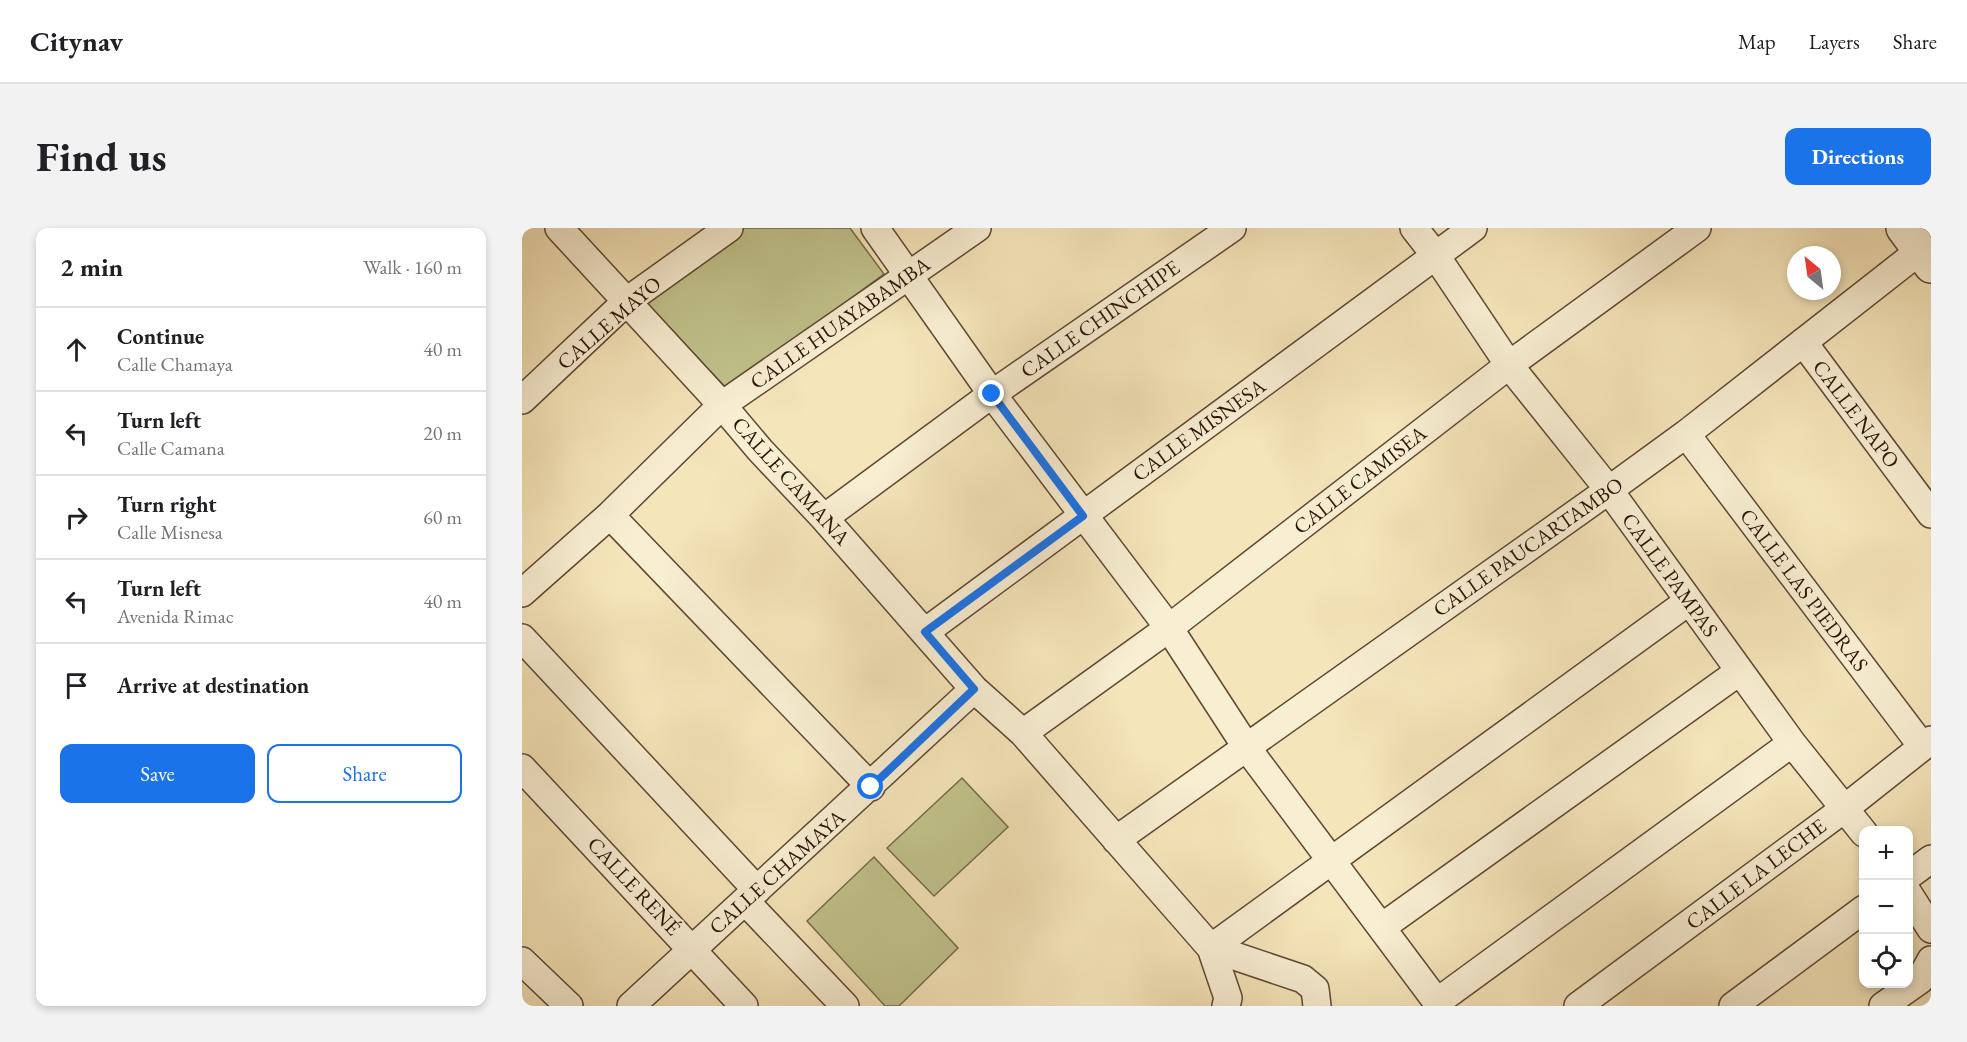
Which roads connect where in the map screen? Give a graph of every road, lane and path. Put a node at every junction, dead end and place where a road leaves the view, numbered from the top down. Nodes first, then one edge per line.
1 (559, 228) edge
2 (729, 228) edge
3 (875, 228) edge
4 (977, 228) edge
5 (1232, 228) edge
6 (1414, 228) edge
7 (1473, 228) edge
8 (1698, 228) edge
9 (1921, 247) edge
10 (1436, 256) junction
11 (910, 275) junction
12 (627, 301) junction
13 (1803, 342) junction
14 (1509, 365) junction
15 (992, 394) junction
16 (522, 400) edge
17 (722, 405) junction
18 (1686, 434) junction
19 (1609, 490) junction
20 (1931, 514) edge
21 (610, 515) junction
22 (1083, 516) junction
23 (824, 518) junction
24 (522, 593) edge
25 (1689, 601) junction
26 (1169, 628) junction
27 (925, 632) junction
28 (522, 638) edge
29 (1740, 671) junction
30 (974, 689) junction
31 (1023, 733) junction
32 (1792, 743) junction
33 (1927, 743) edge
34 (1247, 748) junction
35 (522, 768) edge
36 (871, 787) junction
37 (1844, 809) junction
38 (1859, 828) edge
39 (1116, 840) junction
40 (1931, 859) edge
41 (1332, 860) junction
42 (1913, 872) edge
43 (751, 896) junction
44 (1913, 901) edge
45 (1859, 912) edge
46 (1382, 927) junction
47 (1931, 929) edge
48 (1211, 948) junction
49 (693, 949) junction
50 (1931, 960) edge
51 (522, 961) edge
52 (1439, 1004) edge
53 (569, 1006) edge
54 (632, 1006) edge
55 (744, 1006) edge
56 (845, 1006) edge
57 (1226, 1006) edge
58 (1317, 1006) edge
59 (1578, 1006) edge
60 (1732, 1006) edge
61 (1883, 1006) edge

1 - 12 street, CALLE CAMANA
2 - 12 street, CALLE MAYO
3 - 11 street
4 - 11 street, CALLE HUAYABAMBA
5 - 15 street, CALLE CHINCHIPE
6 - 10 street, CALLE PAMPAS
7 - 10 street, CALLE MISNESA
8 - 14 street, CALLE CAMISEA
9 - 13 street, CALLE PAUCARTAMBO
10 - 14 street, CALLE PAMPAS
10 - 22 street, CALLE MISNESA
11 - 15 street
11 - 17 street, CALLE HUAYABAMBA
12 - 16 street, CALLE MAYO
12 - 17 street, CALLE CAMANA
13 - 18 street, CALLE PAUCARTAMBO
13 - 20 street, CALLE NAPO
14 - 19 street, CALLE PAMPAS
14 - 26 street, CALLE CAMISEA
15 - 22 street
15 - 23 street, CALLE CHINCHIPE
17 - 21 street, CALLE HUAYABAMBA
17 - 23 street, CALLE CAMANA
18 - 19 street, CALLE PAUCARTAMBO
18 - 33 street, CALLE LAS PIEDRAS
19 - 25 street, CALLE PAMPAS
19 - 34 street, CALLE PAUCARTAMBO
21 - 24 street, CALLE HUAYABAMBA
21 - 36 street
22 - 26 street
22 - 27 street, CALLE MISNESA
23 - 27 street, CALLE CAMANA
25 - 29 street, CALLE PAMPAS
25 - 41 street
26 - 31 street, CALLE CAMISEA
26 - 34 street
27 - 30 street, CALLE CAMANA
28 - 43 street
29 - 32 street, CALLE PAMPAS
29 - 46 street
30 - 31 street, CALLE CAMANA
30 - 36 street, CALLE CHAMAYA
31 - 39 street, CALLE CAMANA
32 - 37 street, CALLE PAMPAS
32 - 52 street
33 - 37 street, CALLE LA LECHE
34 - 39 street, CALLE PAUCARTAMBO
34 - 41 street
35 - 49 street, CALLE RENÉ
36 - 43 street, CALLE CHAMAYA
37 - 38 street, CALLE PAMPAS
37 - 59 street, CALLE LA LECHE
39 - 48 street, CALLE CAMANA
40 - 42 street
41 - 46 street
41 - 48 street
43 - 49 street, CALLE CHAMAYA
43 - 56 street
44 - 47 street
45 - 60 street
46 - 52 street
48 - 57 street
48 - 58 street
49 - 54 street, CALLE CHAMAYA
49 - 55 street, CALLE RENÉ
50 - 61 street
51 - 53 street

